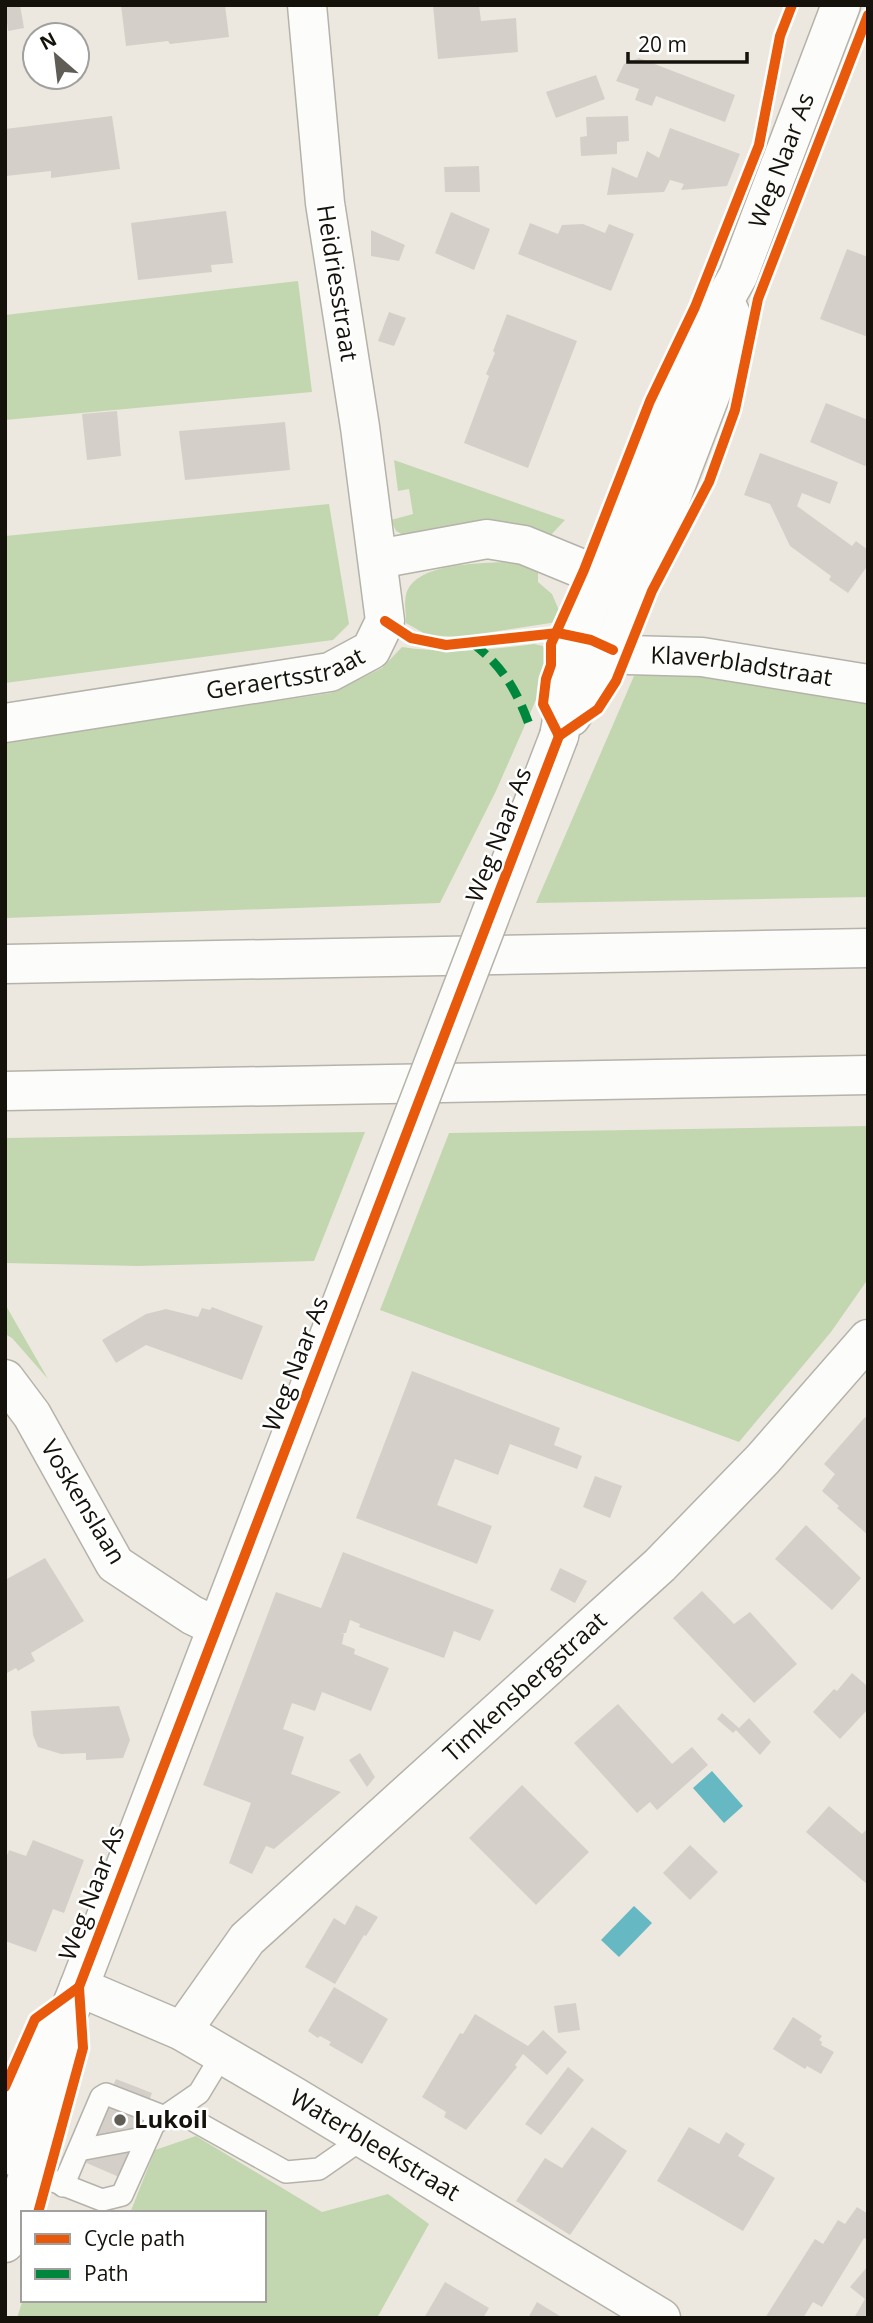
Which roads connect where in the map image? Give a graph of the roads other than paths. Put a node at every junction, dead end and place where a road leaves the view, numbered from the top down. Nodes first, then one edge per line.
1 (307, 5) edge
2 (841, 5) edge
3 (378, 559) junction
4 (618, 584) junction
5 (613, 650) junction
6 (868, 684) edge
7 (5, 723) edge
8 (559, 736) junction
9 (868, 948) edge
10 (5, 964) edge
11 (868, 1075) edge
12 (5, 1091) edge
13 (868, 1339) edge
14 (5, 1379) edge
15 (217, 1627) junction
16 (75, 1997) junction
17 (181, 2031) junction
18 (222, 2055) junction
19 (170, 2113) junction
20 (148, 2137) junction
21 (362, 2139) junction
22 (5, 2140) edge
23 (79, 2150) junction
24 (33, 2173) edge
25 (5, 2243) edge
26 (661, 2318) edge

1 - 3 main road, Heidriesstraat
2 - 4 main road, Weg Naar As
3 - 4 main road
3 - 7 main road, Geraertsstraat
4 - 5 main road, Weg Naar As
4 - 8 main road, Weg Naar As
5 - 6 main road, Klaverbladstraat
5 - 8 main road, Weg Naar As
8 - 15 main road, Weg Naar As, bridge
9 - 10 main road
11 - 12 main road
13 - 17 main road, Timkensbergstraat
14 - 15 main road, Voskenslaan
15 - 16 main road, Weg Naar As
16 - 17 main road, Waterbleekstraat
16 - 22 main road, Weg Naar As
16 - 24 main road, Weg Naar As
17 - 18 main road, Waterbleekstraat
18 - 19 lane
18 - 21 main road, Waterbleekstraat
19 - 20 lane
19 - 21 lane
19 - 23 lane
20 - 23 lane
20 - 24 lane
21 - 26 main road, Waterbleekstraat
23 - 24 lane
24 - 25 main road, Weg Naar As

